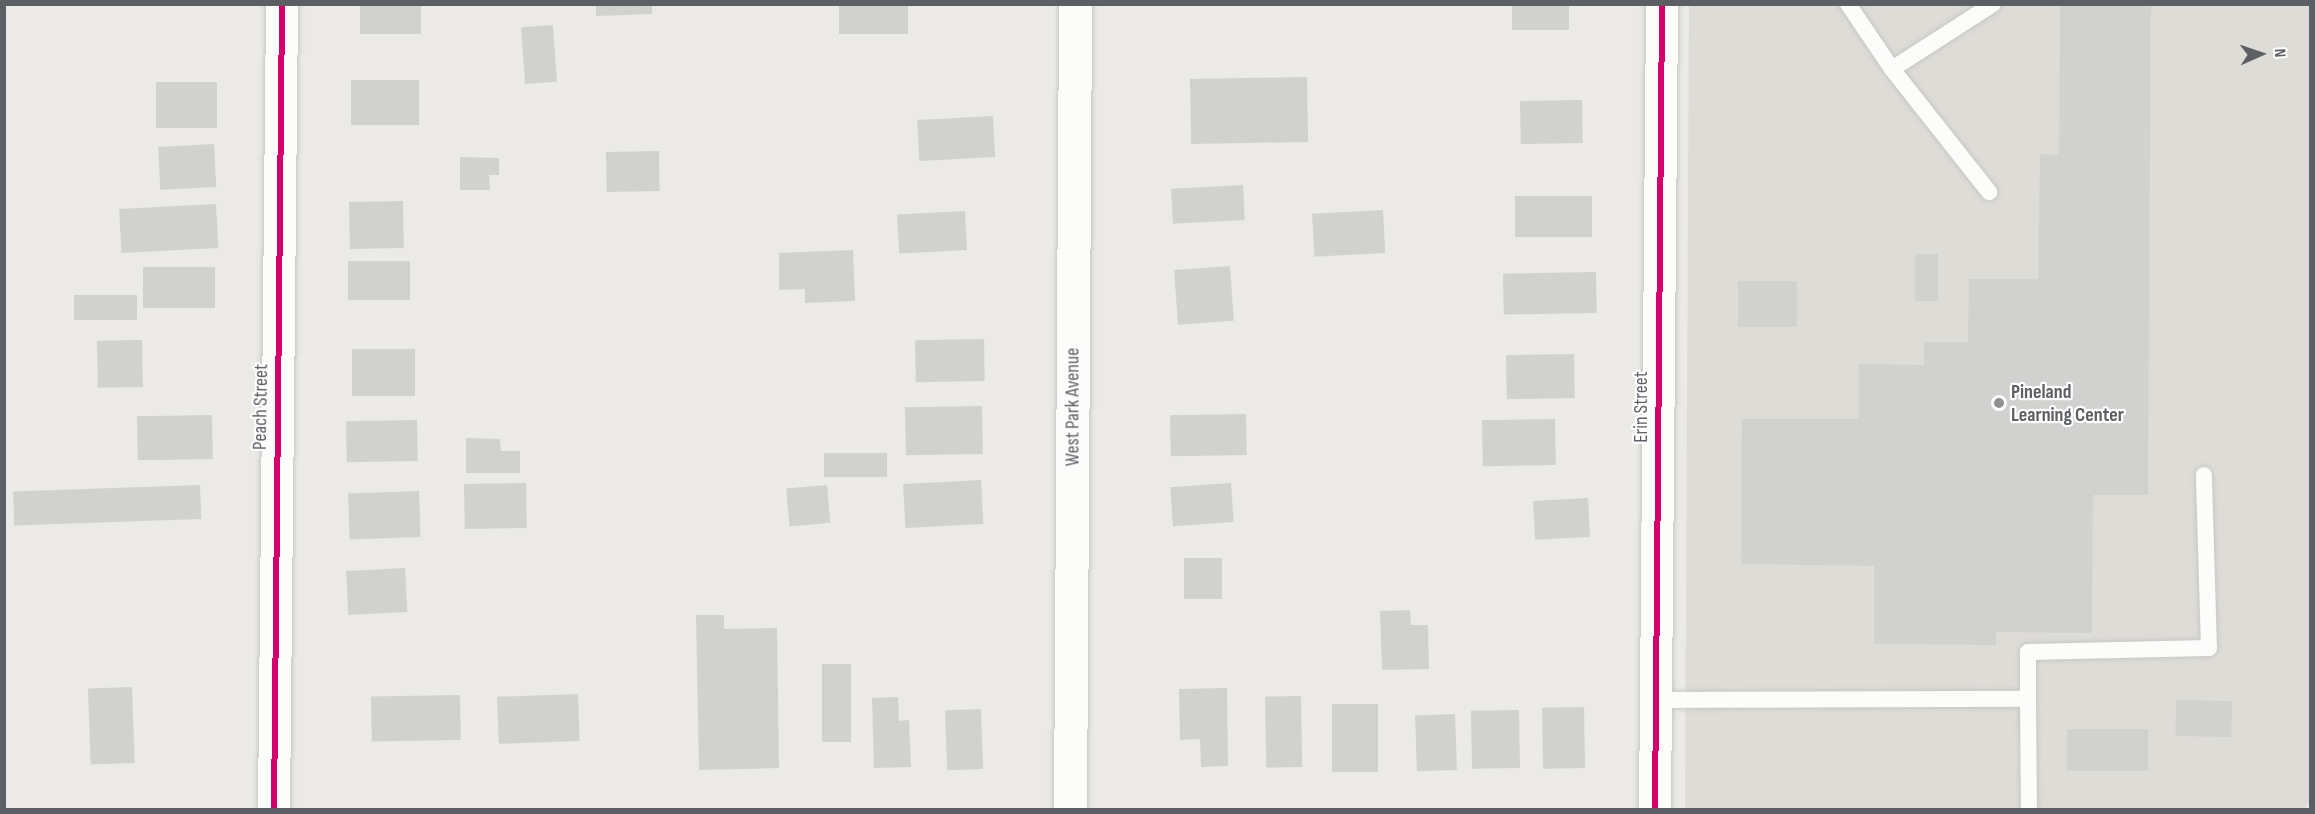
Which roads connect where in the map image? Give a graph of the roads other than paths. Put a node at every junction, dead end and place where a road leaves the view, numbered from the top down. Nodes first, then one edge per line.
1 (282, 4) edge
2 (1075, 4) edge
3 (1662, 4) edge
4 (1848, 4) edge
5 (1993, 4) edge
6 (1892, 69) junction
7 (1989, 192) dead end
8 (2204, 476) dead end
9 (2028, 699) junction
10 (1656, 700) junction
11 (274, 810) edge
12 (1070, 810) edge
13 (1655, 810) edge
14 (2029, 810) edge

1 - 11 street, Peach Street
2 - 12 main road, West Park Avenue
3 - 10 street, Erin Street
4 - 6 lane
5 - 6 lane
6 - 7 lane
8 - 9 lane
9 - 10 lane
9 - 14 lane
10 - 13 street, Erin Street

